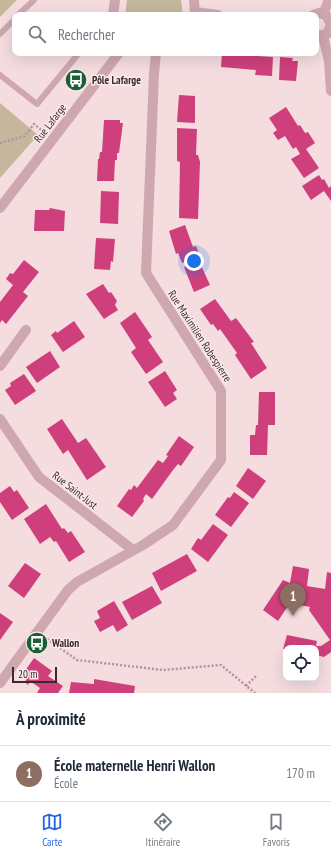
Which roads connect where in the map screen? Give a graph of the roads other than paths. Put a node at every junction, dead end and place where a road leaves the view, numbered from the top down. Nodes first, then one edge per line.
1 (34, 0) edge
2 (115, 0) edge
3 (194, 0) edge
4 (329, 0) edge
5 (24, 12) edge
6 (113, 12) edge
7 (195, 12) edge
8 (319, 13) edge
9 (319, 14) edge
10 (12, 22) edge
11 (331, 24) edge
12 (0, 34) edge
13 (320, 36) edge
14 (77, 56) edge
15 (116, 56) edge
16 (157, 56) edge
17 (0, 75) edge
18 (331, 91) edge
19 (2, 203) edge
20 (26, 330) dead end
21 (0, 366) edge
22 (0, 419) edge
23 (133, 550) junction
24 (0, 683) edge

1 - 5 lane
2 - 6 street
3 - 7 street
4 - 8 street
9 - 11 street
10 - 12 lane
11 - 13 street
13 - 18 street
14 - 17 lane
15 - 19 street, Rue Lafarge
16 - 23 street, Rue Maximilien Robespierre
20 - 21 street
22 - 23 street, Rue Saint-Just
23 - 24 street, Rue Maximilien Robespierre

